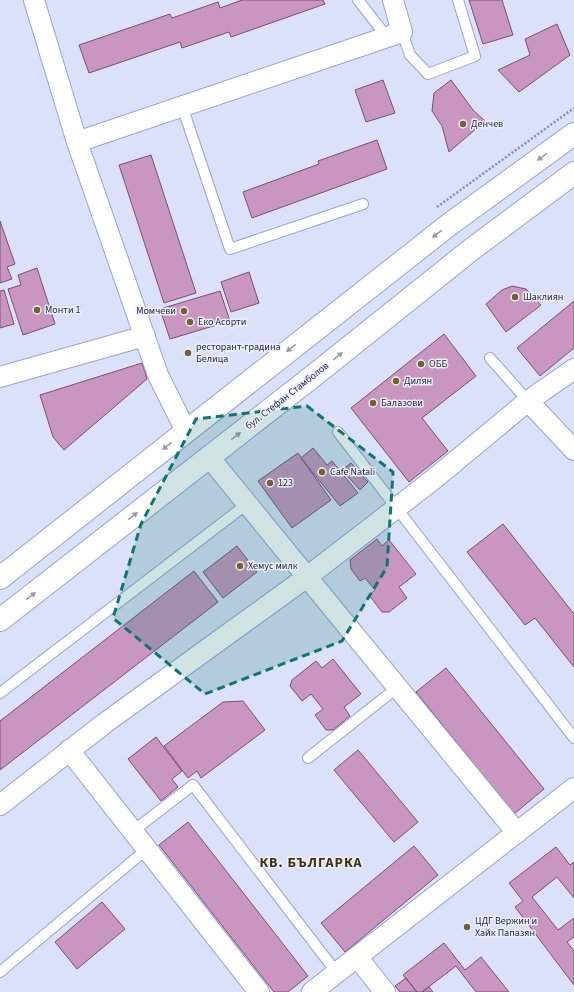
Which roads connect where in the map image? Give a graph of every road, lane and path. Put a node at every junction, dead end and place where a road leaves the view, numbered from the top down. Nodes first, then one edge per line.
1 (34, 0) edge
2 (358, 0) edge
3 (393, 0) edge
4 (458, 0) edge
5 (394, 35) junction
6 (182, 106) junction
7 (574, 134) edge
8 (77, 142) junction
9 (574, 172) edge
10 (363, 204) dead end
11 (144, 336) junction
12 (490, 358) dead end
13 (574, 369) edge
14 (0, 377) edge
15 (528, 401) junction
16 (186, 431) junction
17 (338, 432) dead end
18 (574, 450) edge
19 (209, 457) junction
20 (247, 504) junction
21 (397, 508) junction
22 (307, 577) junction
23 (0, 578) edge
24 (0, 620) edge
25 (398, 687) junction
26 (0, 693) edge
27 (574, 738) edge
28 (70, 750) junction
29 (308, 758) dead end
30 (574, 788) edge
31 (0, 805) edge
32 (133, 831) junction
33 (517, 833) junction
34 (147, 849) junction
35 (357, 957) junction
36 (0, 972) edge
37 (337, 973) junction
38 (259, 992) edge
39 (312, 992) edge
40 (385, 992) edge

1 - 8 street
2 - 5 lane
3 - 5 street
4 - 5 lane
5 - 6 street
6 - 8 street
6 - 10 lane
7 -> 16 main road
8 - 11 street
19 -> 9 main road, бул. Стефан Стамболов
11 - 14 street
11 - 16 street
12 - 15 lane
13 - 15 street
15 - 18 street
15 - 21 street
16 -> 23 main road
17 - 21 lane
19 - 20 street
24 -> 19 main road, бул. Стефан Стамболов
20 - 22 street
20 - 26 lane
21 - 22 street
21 - 27 lane
22 - 25 street
22 - 28 street
25 - 29 lane
25 - 33 street
28 - 31 street
28 - 32 street
30 - 33 street
32 - 34 street
32 - 37 lane
33 - 35 street
34 - 36 lane
34 - 38 street
35 - 37 street
35 - 40 street
37 - 39 street

